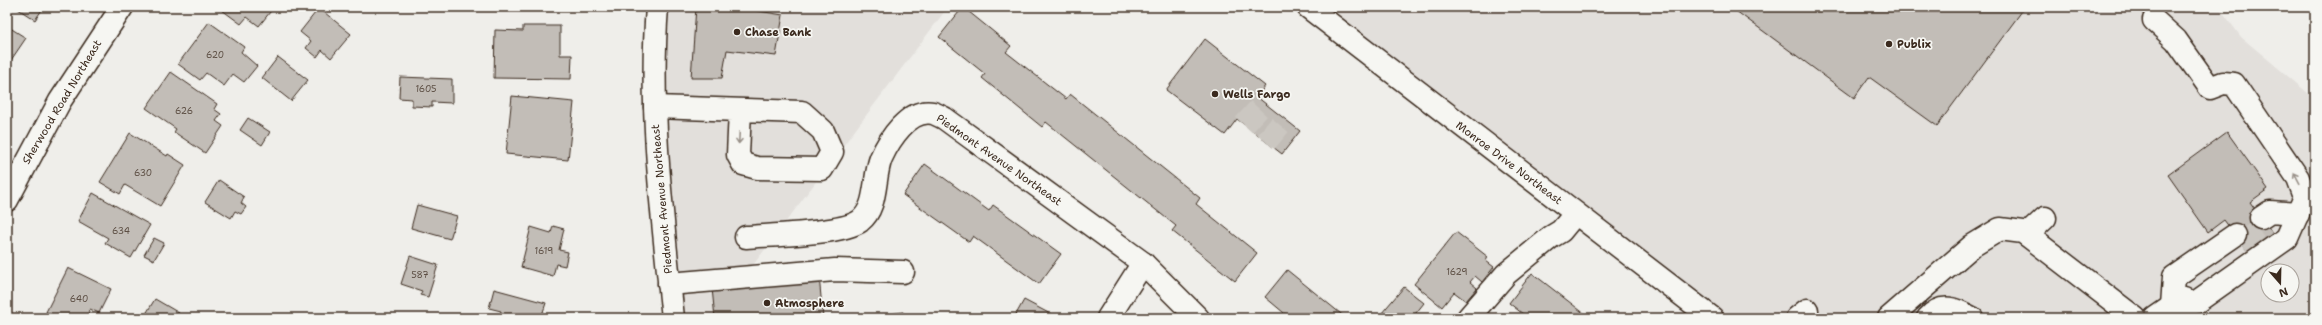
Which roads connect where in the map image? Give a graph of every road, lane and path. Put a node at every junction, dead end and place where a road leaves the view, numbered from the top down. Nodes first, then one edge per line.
1 (122, 7) edge
2 (657, 7) edge
3 (1308, 7) edge
4 (2154, 20) dead end
5 (655, 107) junction
6 (740, 110) junction
7 (7, 200) edge
8 (1575, 214) junction
9 (2298, 214) junction
10 (2045, 218) dead end
11 (2267, 226) tunnel mouth
12 (2027, 235) junction
13 (746, 237) dead end
14 (2241, 243) tunnel mouth
15 (1143, 264) junction
16 (903, 272) dead end
17 (669, 284) junction
18 (2163, 312) edge
19 (673, 318) edge
20 (1108, 318) edge
21 (1198, 318) edge
22 (1468, 318) edge
23 (1712, 318) edge
24 (1889, 318) edge
25 (1928, 318) edge
26 (1972, 318) edge
27 (2135, 318) edge

1 - 7 street, Sherwood Road Northeast
2 - 5 street, Piedmont Avenue Northeast
3 - 8 street, Monroe Drive Northeast
9 -> 4 street
5 - 6 street
5 - 17 street, Piedmont Avenue Northeast
6 -> 6 street
8 - 22 street
8 - 23 street, Monroe Drive Northeast
9 - 11 street
9 - 18 street
10 - 12 street
12 - 24 street
12 - 27 street
13 - 15 street, Piedmont Avenue Northeast
14 - 18 street
15 - 20 street
15 - 21 street
16 - 17 street
17 - 19 street, Piedmont Avenue Northeast
25 - 26 street

